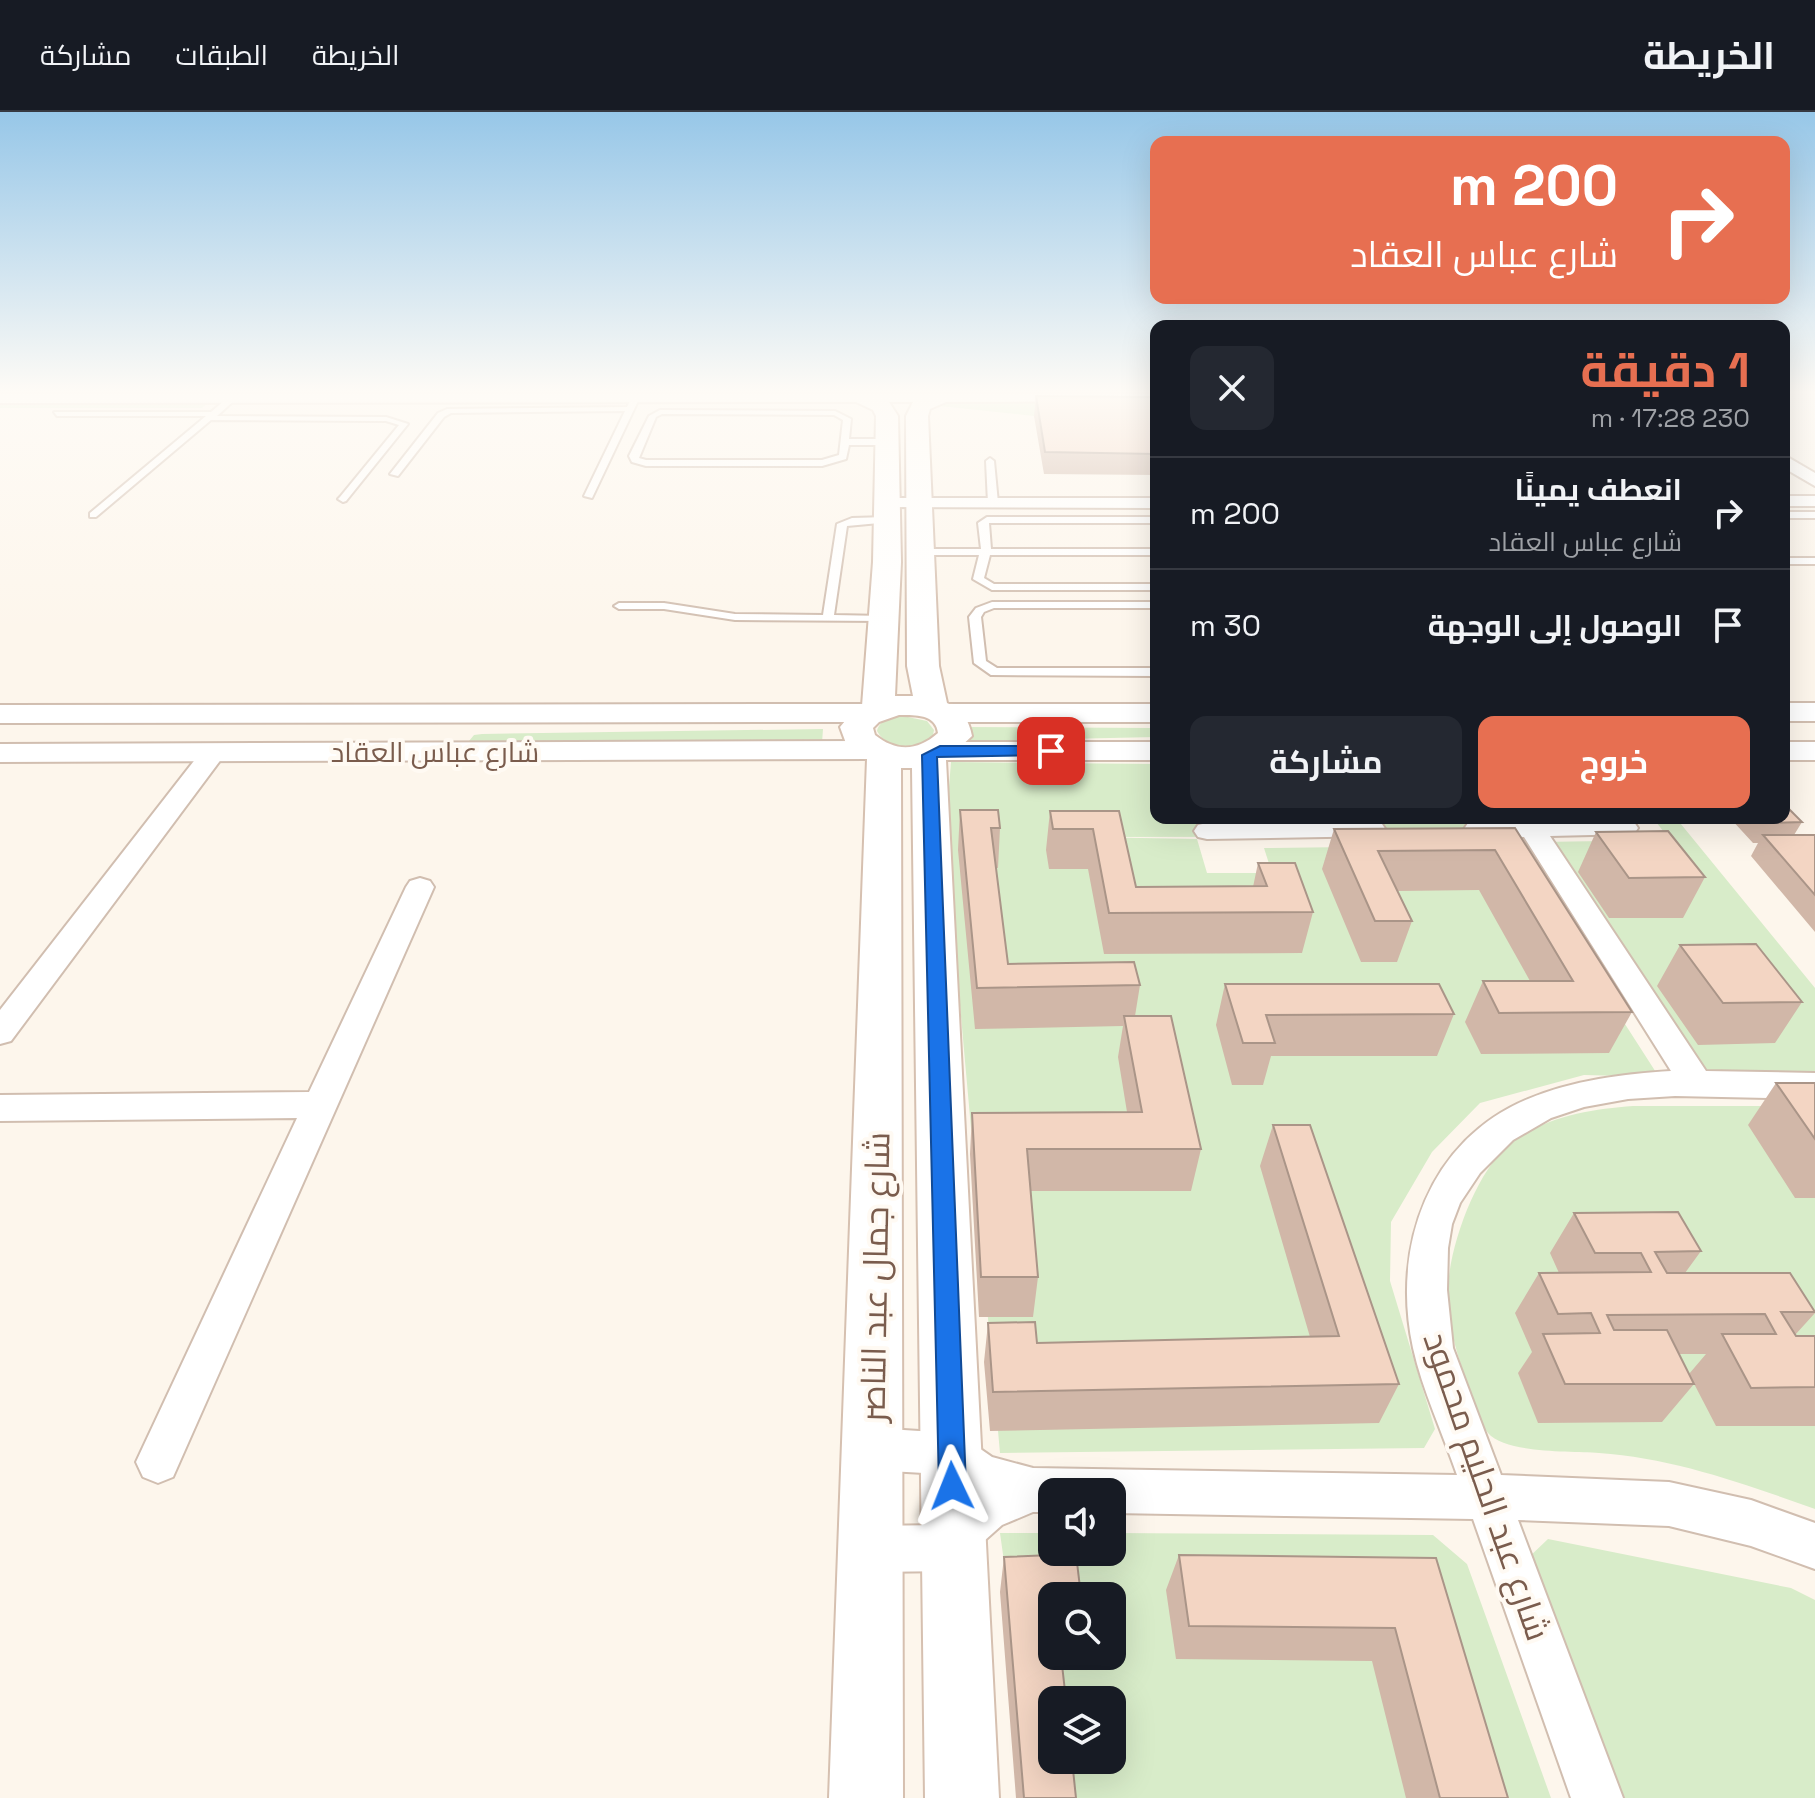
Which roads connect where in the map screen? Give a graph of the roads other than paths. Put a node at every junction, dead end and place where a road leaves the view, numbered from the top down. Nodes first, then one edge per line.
1 (143, 473) edge
2 (364, 473) edge
3 (600, 473) edge
4 (888, 473) edge
5 (919, 473) edge
6 (991, 473) edge
7 (589, 496) dead end
8 (343, 499) dead end
9 (1790, 501) edge
10 (1815, 501) edge
11 (920, 503) junction
12 (993, 503) junction
13 (1150, 503) edge
14 (888, 512) junction
15 (93, 515) dead end
16 (1790, 515) edge
17 (1815, 515) edge
18 (1150, 520) edge
19 (986, 552) junction
20 (1150, 552) edge
21 (922, 557) junction
22 (1790, 561) edge
23 (1815, 561) edge
24 (887, 562) junction
25 (1150, 587) edge
26 (1150, 605) edge
27 (619, 606) dead end
28 (828, 618) junction
29 (884, 619) junction
30 (1150, 672) edge
31 (1790, 712) edge
32 (1815, 712) edge
33 (1150, 713) edge
34 (0, 714) edge
35 (467, 714) junction
36 (906, 732) junction
37 (1150, 751) edge
38 (1790, 751) edge
39 (1815, 751) edge
40 (449, 752) junction
41 (0, 753) edge
42 (213, 753) junction
43 (1625, 828) edge
44 (1454, 829) edge
45 (1532, 829) junction
46 (1392, 830) edge
47 (1207, 831) dead end
48 (420, 887) dead end
49 (0, 1033) edge
50 (1698, 1086) junction
51 (1815, 1086) edge
52 (321, 1105) junction
53 (0, 1108) edge
54 (872, 1449) junction
55 (951, 1454) junction
56 (158, 1462) dead end
57 (1033, 1490) junction
58 (1486, 1497) junction
59 (1815, 1546) edge
60 (954, 1548) junction
61 (871, 1549) junction
62 (866, 1798) edge
63 (962, 1798) edge
64 (1597, 1798) edge

1 - 15 lane
2 - 8 lane
3 - 7 lane
4 - 14 main road
5 - 11 main road
6 - 12 lane
9 - 10 street
11 - 12 street
11 - 14 street
11 - 21 main road
12 - 13 street
14 - 24 main road
14 - 28 lane
16 - 17 lane
18 - 19 lane
19 - 20 lane
19 - 21 lane
19 - 25 lane
21 - 24 main road
21 - 36 main road
22 - 23 lane
24 - 29 main road
26 - 30 lane
27 - 28 lane
28 - 29 lane
29 - 36 main road
31 - 32 street
33 - 36 street, شارع عباس العقاد
34 - 35 street, شارع عباس العقاد
35 - 36 street, شارع عباس العقاد
35 - 40 street
36 - 37 street, شارع عباس العقاد
36 - 40 street, شارع عباس العقاد
36 - 54 main road, شارع جمال عبد الناصر
36 - 55 main road
38 - 39 street
40 - 42 street, شارع عباس العقاد
41 - 42 street, شارع عباس العقاد
42 - 49 street
43 - 45 street
44 - 45 street
45 - 50 street
46 - 47 street
48 - 52 street
50 - 51 street, شارع عبد الحليم محمود
50 - 58 street, شارع عبد الحليم محمود
52 - 53 street
52 - 56 street
54 - 55 street
54 - 61 main road, شارع جمال عبد الناصر
55 - 57 street
55 - 60 main road
57 - 58 street
57 - 60 street
58 - 59 street
58 - 64 street, شارع عبد الحليم محمود
60 - 61 street
60 - 63 main road
61 - 62 main road, شارع جمال عبد الناصر

